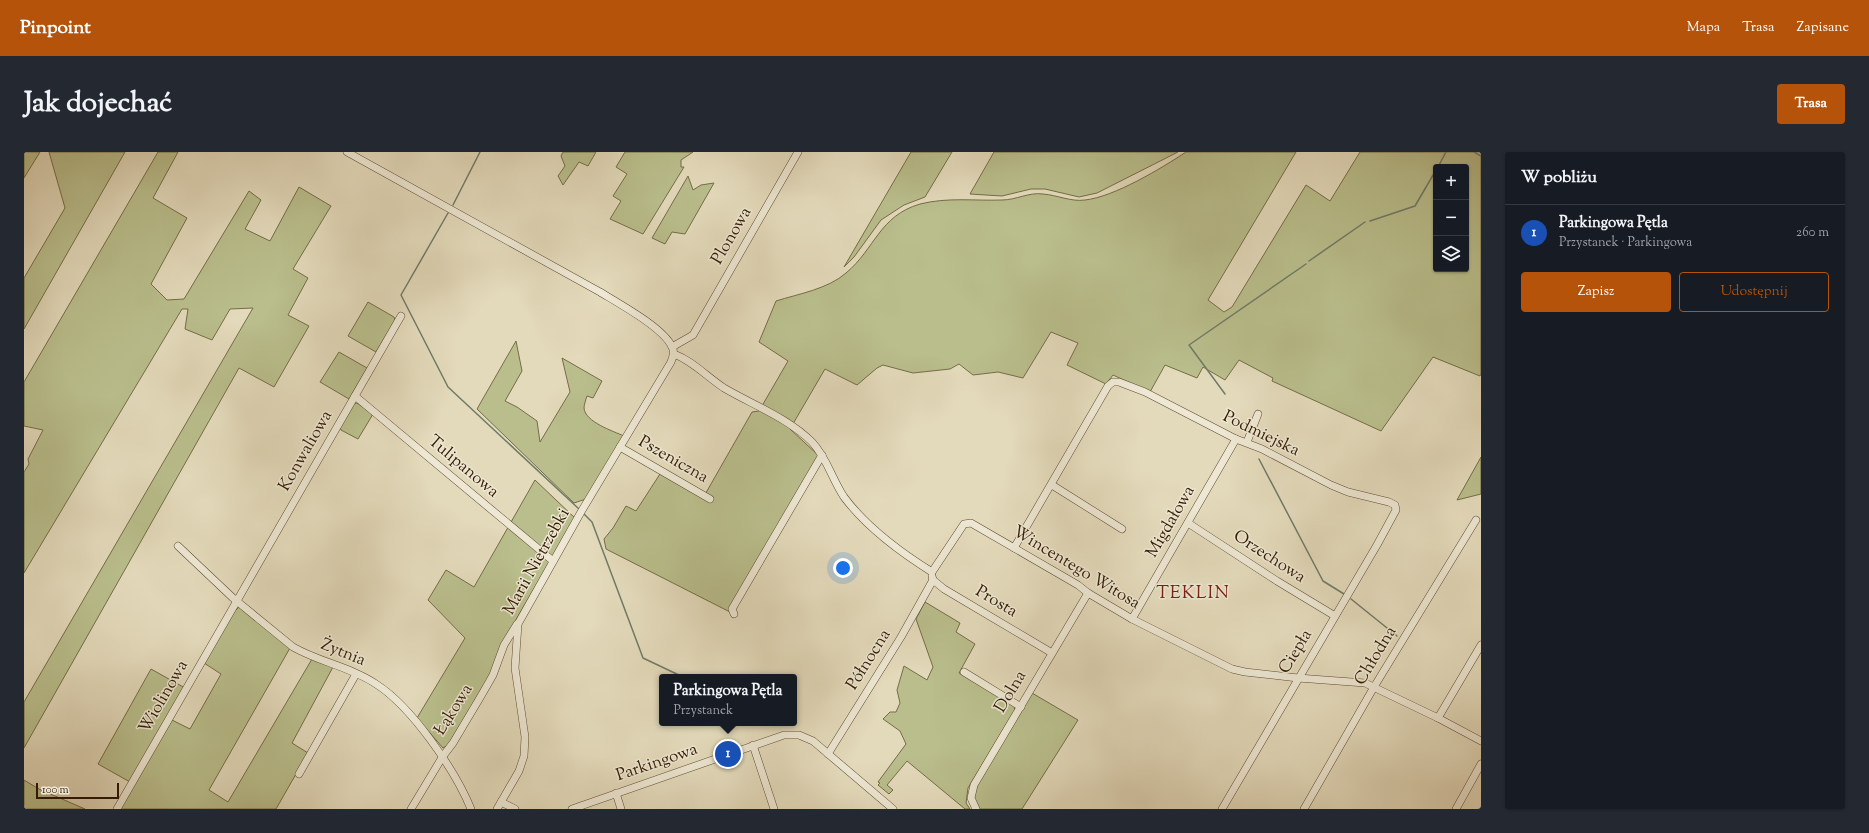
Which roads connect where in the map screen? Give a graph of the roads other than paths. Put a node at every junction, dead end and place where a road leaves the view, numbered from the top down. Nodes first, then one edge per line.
1 (347, 152) edge
2 (798, 152) edge
3 (402, 316) dead end
4 (673, 350) junction
5 (355, 396) junction
6 (1258, 414) dead end
7 (1236, 439) junction
8 (1247, 442) junction
9 (620, 447) junction
10 (822, 455) junction
11 (1052, 485) junction
12 (710, 498) dead end
13 (1396, 510) joint
14 (1476, 520) dead end
15 (1188, 523) junction
16 (1122, 529) dead end
17 (178, 546) dead end
18 (1014, 548) junction
19 (552, 561) junction
20 (932, 572) junction
21 (933, 580) junction
22 (1088, 594) junction
23 (237, 601) junction
24 (734, 614) dead end
25 (1335, 616) junction
26 (1132, 619) junction
27 (518, 624) junction
28 (1481, 645) edge
29 (1052, 652) junction
30 (964, 672) dead end
31 (356, 674) junction
32 (1298, 678) junction
33 (1374, 687) junction
34 (1020, 707) junction
35 (1438, 718) junction
36 (1481, 741) edge
37 (752, 745) junction
38 (828, 754) junction
39 (443, 756) junction
40 (1481, 764) edge
41 (299, 774) dead end
42 (616, 793) junction
43 (501, 802) junction
44 (117, 809) edge
45 (411, 809) edge
46 (472, 809) edge
47 (497, 809) edge
48 (515, 809) edge
49 (572, 809) edge
50 (621, 809) edge
51 (774, 809) edge
52 (893, 809) edge
53 (976, 809) edge
54 (1222, 809) edge
55 (1304, 809) edge
56 (1456, 809) edge

1 - 4 street
2 - 4 street, Plonowa
3 - 5 street, Konwaliowa
4 - 9 street, Marii Nietrzebki
4 - 10 street
5 - 19 street, Tulipanowa
5 - 23 street, Konwaliowa
6 - 8 street
7 - 8 street, Podmiejska
7 - 11 street, Podmiejska
7 - 15 street, Migdałowa
8 - 13 street, Podmiejska
9 - 12 street, Pszeniczna
9 - 19 street, Marii Nietrzebki
10 - 20 street
10 - 24 street
11 - 16 street
11 - 18 street
13 - 25 street, Ciepła
14 - 33 street, Chłodna
15 - 25 street, Orzechowa
15 - 26 street, Migdałowa
17 - 23 street, Żytnia
18 - 20 street, Wincentego Witosa
18 - 22 street, Wincentego Witosa
19 - 27 street, Marii Nietrzebki
20 - 21 street
21 - 29 street, Prosta
21 - 38 street, Północna
22 - 26 street, Wincentego Witosa
22 - 29 street, Dolna
23 - 31 street, Żytnia
23 - 44 street, Wiolinowa
25 - 32 street, Ciepła
26 - 32 street, Wincentego Witosa
27 - 39 street, Łąkowa
27 - 43 street, Marii Nietrzebki
28 - 35 street
29 - 34 street, Dolna
30 - 34 street
31 - 39 street, Żytnia
31 - 41 street
32 - 33 street, Wincentego Witosa
32 - 54 street, Ciepła
33 - 35 street, Wincentego Witosa
33 - 55 street, Chłodna
34 - 53 street, Dolna
35 - 36 street, Wincentego Witosa
37 - 38 street, Parkingowa
37 - 42 street, Parkingowa
37 - 51 street
38 - 52 street, Parkingowa
39 - 45 street, Łąkowa
39 - 46 street, Żytnia
40 - 56 street
42 - 49 street, Parkingowa
42 - 50 street
43 - 47 street, Marii Nietrzebki
43 - 48 street

